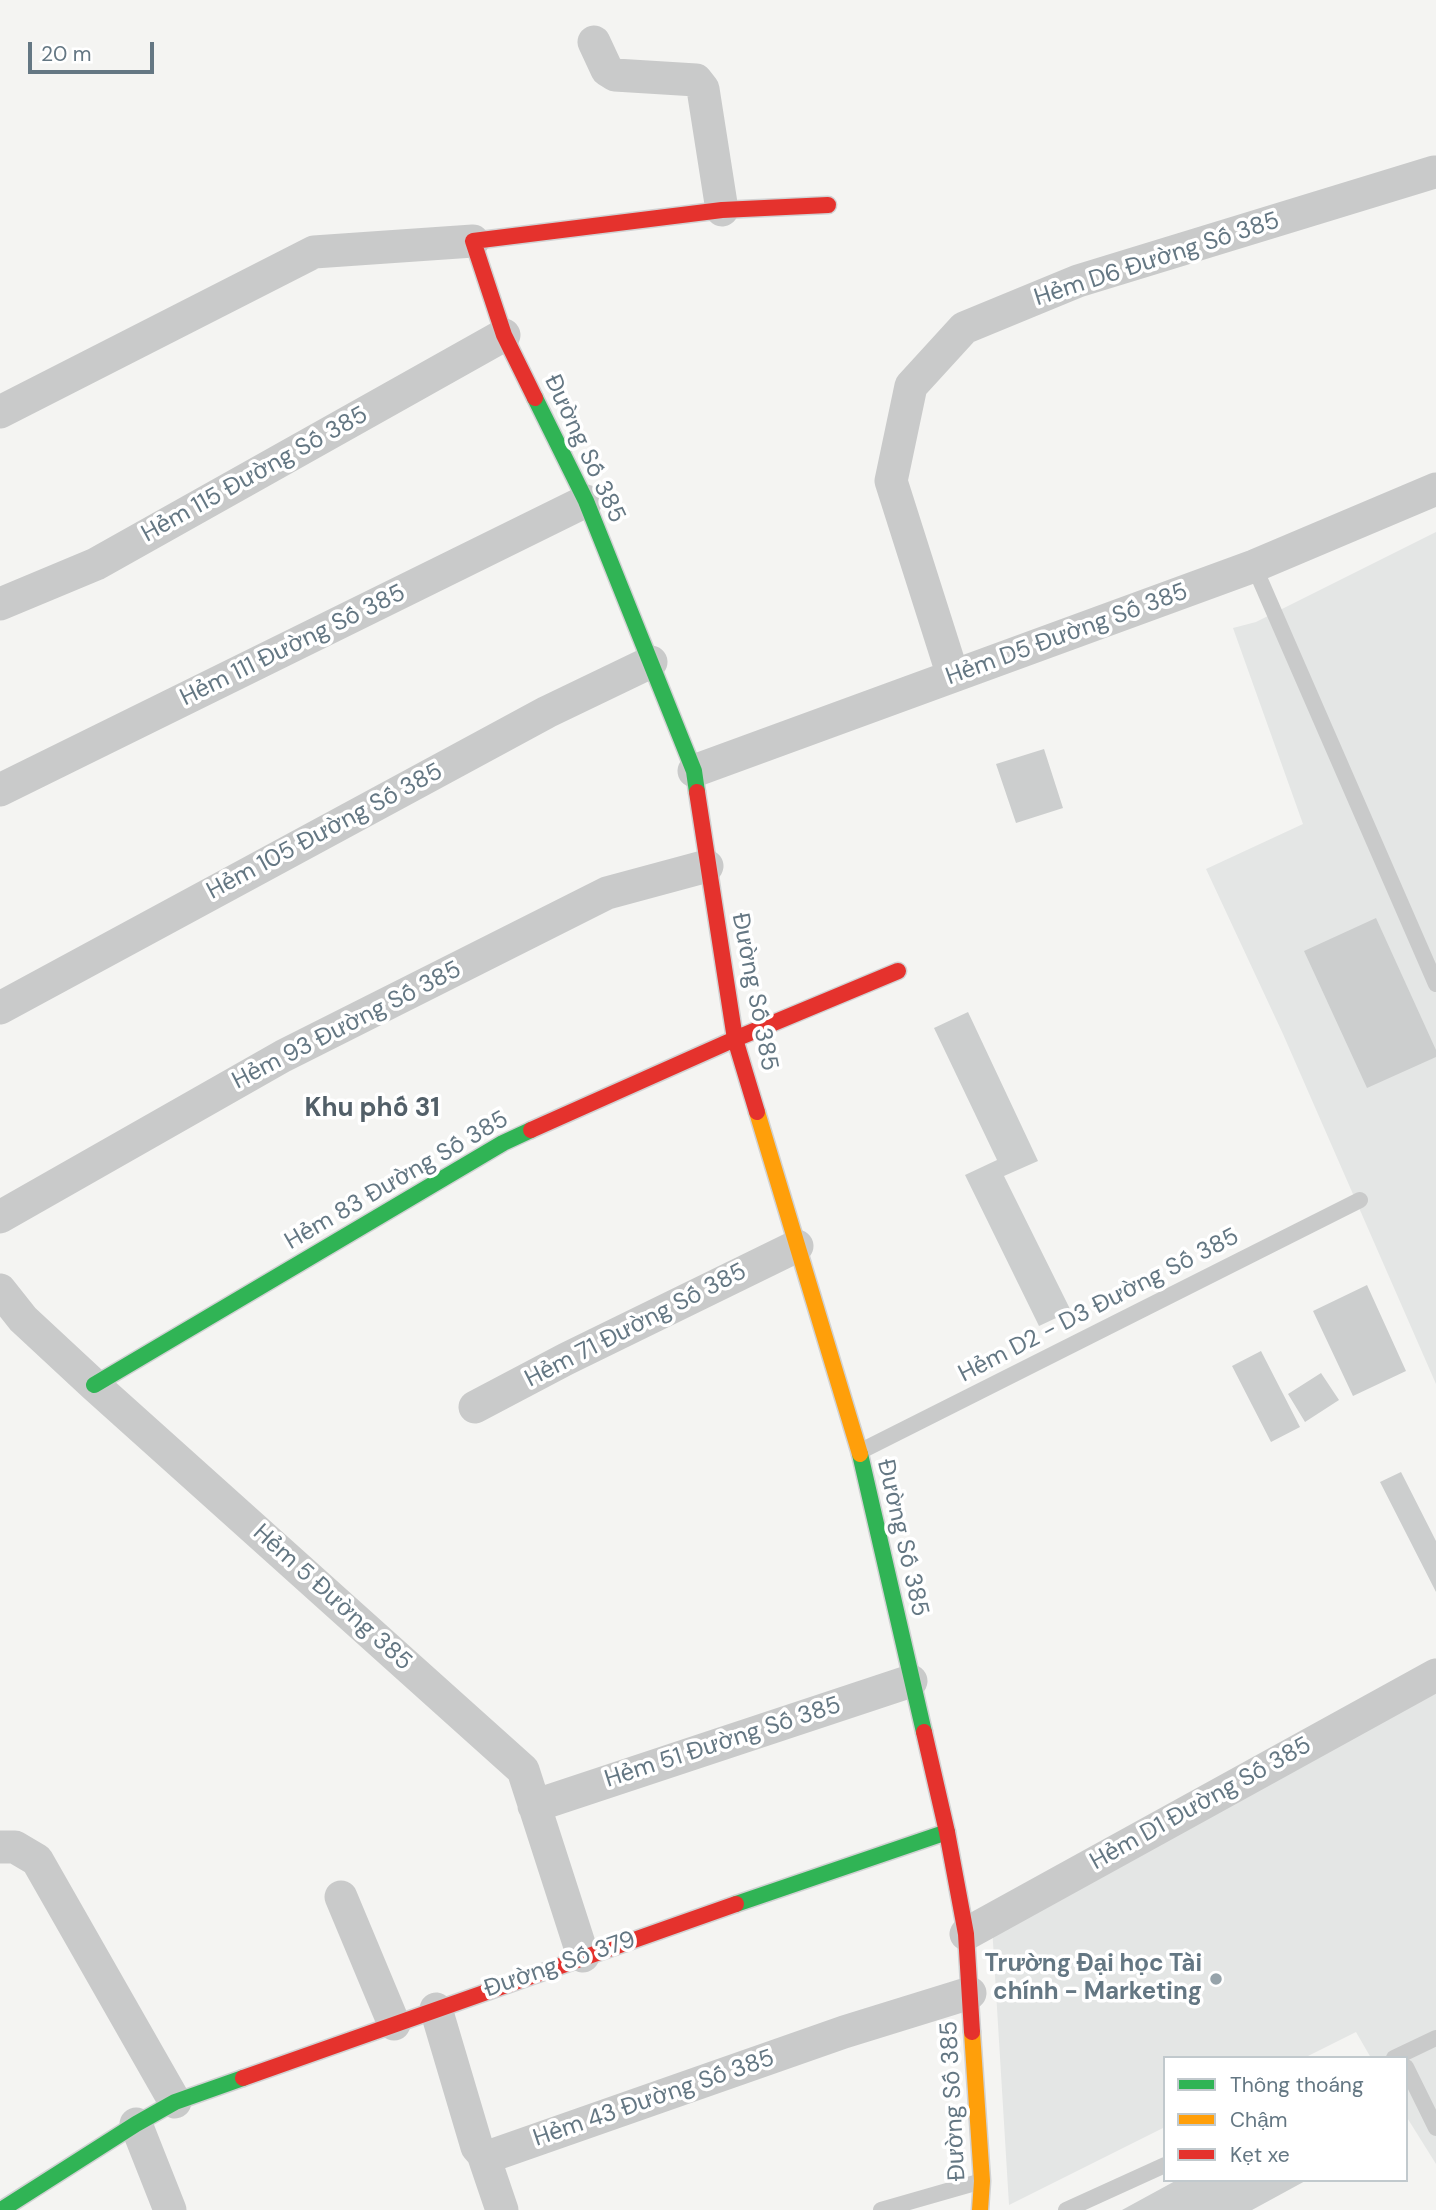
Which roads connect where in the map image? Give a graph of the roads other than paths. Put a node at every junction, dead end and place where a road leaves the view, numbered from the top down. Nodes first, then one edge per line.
1 (594, 42) dead end
2 (1434, 172) dead end
3 (828, 205) dead end
4 (722, 210) junction
5 (473, 241) junction
6 (504, 335) junction
7 (0, 412) edge
8 (1436, 489) edge
9 (586, 501) junction
10 (1254, 566) junction
11 (0, 604) edge
12 (651, 662) junction
13 (953, 677) junction
14 (694, 771) junction
15 (0, 790) edge
16 (707, 866) junction
17 (898, 971) dead end
18 (1436, 984) edge
19 (0, 1008) edge
20 (735, 1039) junction
21 (1360, 1200) dead end
22 (0, 1217) edge
23 (797, 1245) junction
24 (0, 1290) edge
25 (94, 1385) junction
26 (475, 1407) dead end
27 (859, 1452) junction
28 (1436, 1675) edge
29 (911, 1681) junction
30 (534, 1806) junction
31 (947, 1832) junction
32 (0, 1847) edge
33 (341, 1897) dead end
34 (966, 1934) junction
35 (583, 1956) junction
36 (970, 1993) junction
37 (436, 2009) junction
38 (394, 2024) junction
39 (1436, 2038) edge
40 (1406, 2056) edge
41 (1408, 2073) edge
42 (175, 2102) junction
43 (136, 2124) junction
44 (1436, 2128) edge
45 (483, 2154) junction
46 (1163, 2166) edge
47 (982, 2181) junction
48 (1, 2210) edge
49 (170, 2210) edge
50 (502, 2210) edge
51 (881, 2210) edge
52 (980, 2210) edge
53 (1066, 2210) edge

1 - 4 street
2 - 13 street, Hẻm D6 Đường Số 385
3 - 4 street
4 - 5 street
5 - 6 street, Đường Số 385
5 - 7 street
6 - 9 street, Đường Số 385
6 - 11 street, Hẻm 115 Đường Số 385
8 - 10 street, Hẻm D5 Đường Số 385
9 - 12 street, Đường Số 385
9 - 15 street, Hẻm 111 Đường Số 385
10 - 13 street, Hẻm D5 Đường Số 385
10 - 18 lane
12 - 14 street, Đường Số 385
12 - 19 street, Hẻm 105 Đường Số 385
13 - 14 street, Hẻm D5 Đường Số 385
14 - 16 street, Đường Số 385
16 - 20 street, Đường Số 385
16 - 22 street, Hẻm 93 Đường Số 385
17 - 20 street, Hẻm 83 Đường Số 385
20 - 23 street, Đường Số 385
20 - 25 street, Hẻm 83 Đường Số 385
21 - 27 lane, Hẻm D2 - D3 Đường Số 385
23 - 26 street, Hẻm 71 Đường Số 385
23 - 27 street, Đường Số 385
24 - 25 street, Hẻm 5 Đường 385
25 - 30 street, Hẻm 5 Đường 385
27 - 29 street, Đường Số 385
28 - 34 street, Hẻm D1 Đường Số 385
29 - 30 street, Hẻm 51 Đường Số 385
29 - 31 street, Đường Số 385
30 - 35 street, Hẻm 5 Đường 385
31 - 34 street, Đường Số 385
31 - 35 street, Đường Số 379
32 - 42 street
33 - 38 street
34 - 36 street, Đường Số 385
35 - 37 street, Đường Số 379
36 - 45 street, Hẻm 43 Đường Số 385
36 - 47 street, Đường Số 385
37 - 38 street, Đường Số 379
37 - 45 street
38 - 42 street, Đường Số 379
39 - 40 lane
41 - 44 lane
42 - 43 street, Đường Số 379
43 - 48 street, Đường Số 379
43 - 49 street
45 - 50 street
46 - 53 lane
47 - 51 lane
47 - 52 street, Đường Số 385

